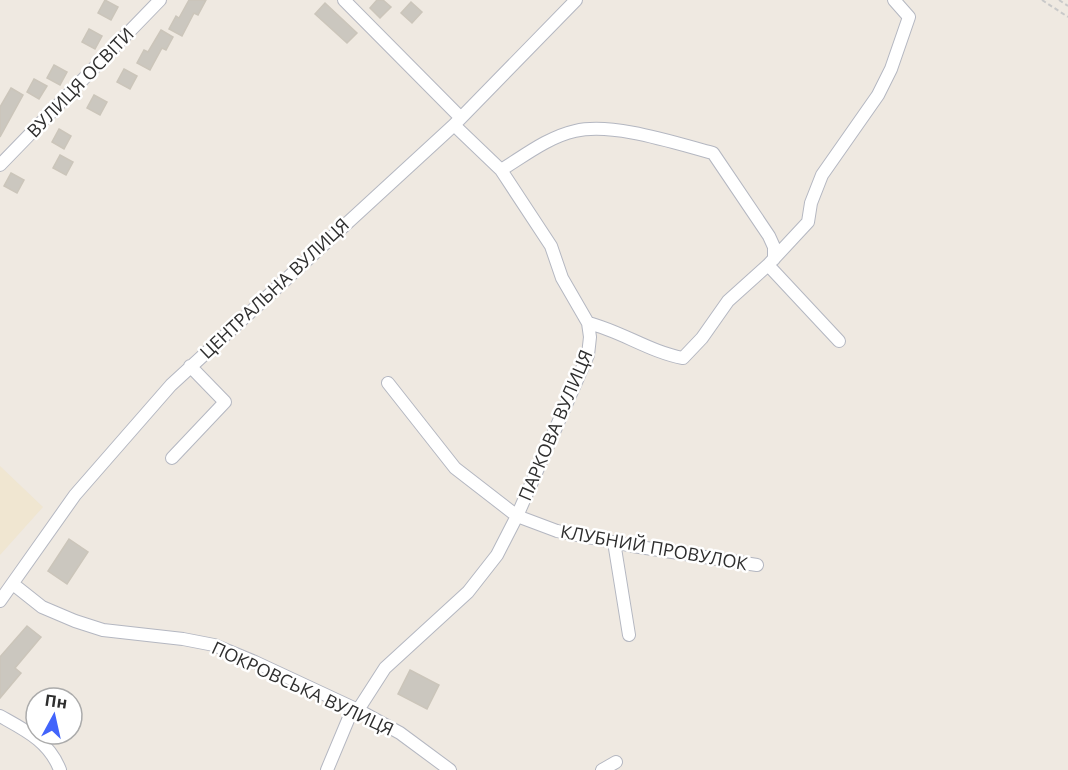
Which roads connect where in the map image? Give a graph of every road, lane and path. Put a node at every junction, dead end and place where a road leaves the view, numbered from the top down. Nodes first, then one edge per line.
1 (160, 0) edge
2 (344, 0) edge
3 (576, 0) edge
4 (894, 0) edge
5 (1042, 0) edge
6 (1059, 0) edge
7 (1068, 6) edge
8 (1068, 17) edge
9 (458, 121) junction
10 (0, 165) edge
11 (501, 170) junction
12 (771, 262) junction
13 (588, 323) junction
14 (839, 341) dead end
15 (190, 366) junction
16 (388, 383) dead end
17 (172, 458) dead end
18 (517, 516) junction
19 (614, 542) junction
20 (757, 565) dead end
21 (14, 584) junction
22 (0, 601) edge
23 (630, 635) dead end
24 (356, 709) junction
25 (0, 716) edge
26 (616, 762) dead end
27 (60, 770) edge
28 (327, 770) edge
29 (450, 770) edge
30 (602, 770) edge

1 - 10 street, ВУЛИЦЯ ОСВІТИ
2 - 9 street, ПАРКОВА ВУЛИЦЯ
3 - 9 street, ЦЕНТРАЛЬНА ВУЛИЦЯ
4 - 12 street
5 - 8 path
6 - 7 path
9 - 11 street, ПАРКОВА ВУЛИЦЯ
9 - 15 street, ЦЕНТРАЛЬНА ВУЛИЦЯ
11 - 12 street
11 - 13 street, ПАРКОВА ВУЛИЦЯ
12 - 13 street
12 - 14 street
13 - 18 street, ПАРКОВА ВУЛИЦЯ
15 - 17 street
15 - 21 street, ЦЕНТРАЛЬНА ВУЛИЦЯ
16 - 18 street, КЛУБНИЙ ПРОВУЛОК
18 - 19 street, КЛУБНИЙ ПРОВУЛОК
18 - 24 street, ПАРКОВА ВУЛИЦЯ
19 - 20 street, КЛУБНИЙ ПРОВУЛОК
19 - 23 street
21 - 22 street, ЦЕНТРАЛЬНА ВУЛИЦЯ
21 - 24 street, ПОКРОВСЬКА ВУЛИЦЯ
24 - 28 street, ПАРКОВА ВУЛИЦЯ
24 - 29 street, ПОКРОВСЬКА ВУЛИЦЯ
25 - 27 street
26 - 30 street

